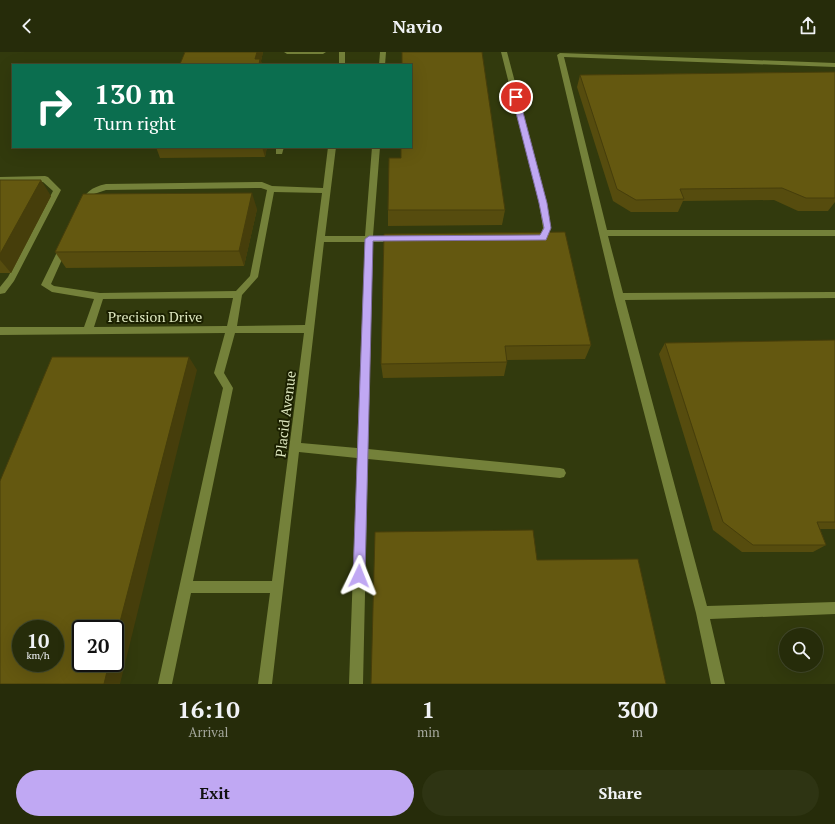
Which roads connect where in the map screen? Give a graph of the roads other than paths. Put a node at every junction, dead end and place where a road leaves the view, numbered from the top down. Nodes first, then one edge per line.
1 (287, 52) edge
2 (324, 52) edge
3 (342, 52) edge
4 (374, 52) edge
5 (383, 52) edge
6 (504, 52) edge
7 (342, 64) edge
8 (382, 64) edge
9 (835, 65) edge
10 (332, 148) edge
11 (376, 148) edge
12 (0, 180) edge
13 (271, 189) junction
14 (326, 191) junction
15 (78, 216) edge
16 (603, 233) junction
17 (835, 233) edge
18 (69, 236) edge
19 (409, 238) edge
20 (527, 238) edge
21 (321, 239) junction
22 (369, 239) junction
23 (1, 291) edge
24 (238, 294) junction
25 (835, 295) edge
26 (100, 296) junction
27 (619, 297) junction
28 (310, 329) junction
29 (88, 330) junction
30 (231, 330) junction
31 (0, 331) edge
32 (295, 447) junction
33 (362, 453) junction
34 (560, 473) dead end
35 (186, 587) junction
36 (277, 587) junction
37 (835, 608) edge
38 (702, 613) junction
39 (165, 684) edge
40 (265, 684) edge
41 (356, 684) edge
42 (718, 684) edge

1 - 2 street
3 - 7 street
4 - 5 street
5 - 8 street
6 - 20 street
9 - 16 street
10 - 14 street, Placid Avenue
11 - 22 street
12 - 23 street
13 - 14 street
13 - 15 street
13 - 24 street
14 - 21 street, Placid Avenue
16 - 17 street
16 - 27 street
18 - 26 street
19 - 22 street
21 - 22 street
21 - 28 street, Placid Avenue
22 - 33 street
24 - 26 street
24 - 30 street
25 - 27 street
26 - 29 street
27 - 38 street
28 - 30 street, Precision Drive
28 - 32 street, Placid Avenue
29 - 30 street, Precision Drive
29 - 31 street, Precision Drive
30 - 35 street
32 - 33 street
32 - 36 street, Placid Avenue
33 - 34 street
33 - 41 street
35 - 36 street
35 - 39 street
36 - 40 street, Placid Avenue
37 - 38 street
38 - 42 street

